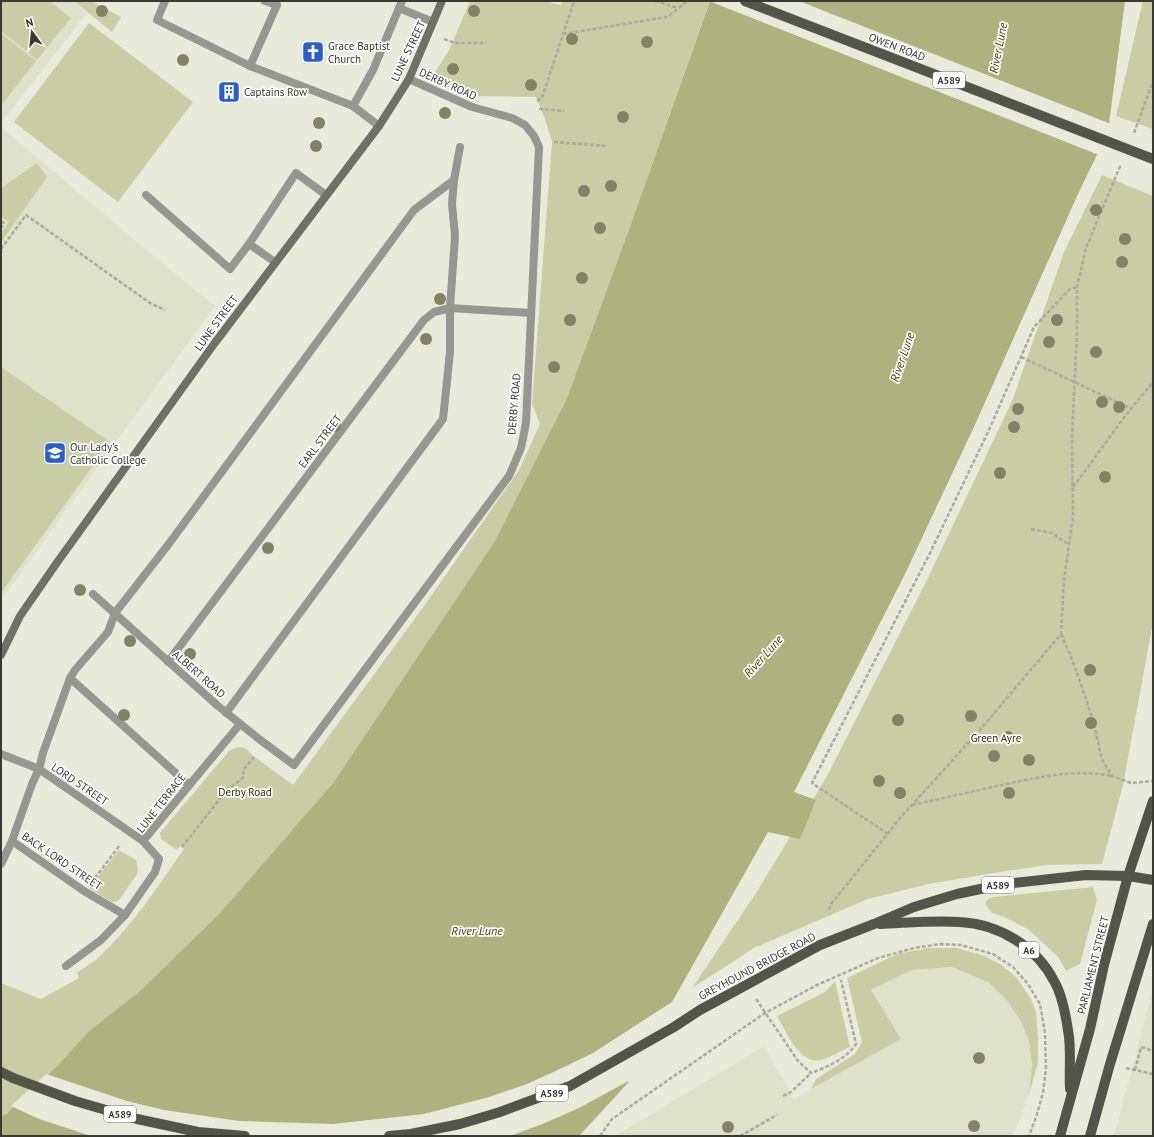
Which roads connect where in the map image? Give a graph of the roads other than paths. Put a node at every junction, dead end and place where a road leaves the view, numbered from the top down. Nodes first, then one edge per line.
1 (165, 1) edge
2 (265, 1) edge
3 (442, 1) edge
4 (745, 1) edge
5 (401, 4) edge
6 (433, 22) junction
7 (250, 66) junction
8 (409, 79) junction
9 (353, 106) junction
10 (379, 126) junction
11 (460, 147) dead end
12 (1153, 159) edge
13 (454, 180) junction
14 (146, 195) dead end
15 (326, 195) junction
16 (249, 244) junction
17 (275, 262) junction
18 (450, 308) junction
19 (531, 313) junction
20 (93, 594) dead end
21 (115, 613) junction
22 (1, 655) edge
23 (168, 662) junction
24 (70, 678) junction
25 (226, 713) junction
26 (240, 724) junction
27 (1, 754) edge
28 (294, 765) joint
29 (38, 769) junction
30 (189, 784) junction
31 (1153, 801) edge
32 (12, 841) junction
33 (143, 841) junction
34 (1, 864) edge
35 (1128, 876) junction
36 (1153, 880) edge
37 (125, 915) junction
38 (874, 924) junction
39 (1153, 924) edge
40 (66, 966) dead end
41 (1, 1072) edge
42 (1070, 1101) junction
43 (245, 1136) edge
44 (389, 1136) edge
45 (1060, 1136) edge
46 (1090, 1136) edge

1 - 7 street
2 - 7 street
3 - 6 street, LUNE STREET
4 - 12 main road, OWEN ROAD / A589
5 - 6 street
5 - 9 street
6 - 8 street, LUNE STREET
7 - 9 street
8 - 10 street, LUNE STREET
8 - 19 street, DERBY ROAD
9 - 10 street
10 - 15 street, LUNE STREET
11 - 13 street
13 - 18 street
13 - 21 street, BACK LORD STREET
14 - 16 street
15 - 16 street
15 - 17 street, LUNE STREET
16 - 17 street
17 - 22 street, LUNE STREET
18 - 19 street, EARL STREET
18 - 23 street, EARL STREET
18 - 25 street
19 - 28 street, DERBY ROAD
20 - 21 street, ALBERT ROAD
21 - 23 street, ALBERT ROAD
21 - 24 street, BACK LORD STREET
23 - 25 street, ALBERT ROAD
24 - 29 street, BACK LORD STREET
24 - 30 street
25 - 26 street, ALBERT ROAD
26 - 28 street, ALBERT ROAD
26 - 30 street, LUNE TERRACE
27 - 29 street, LORD STREET
29 - 32 street, BACK LORD STREET
29 - 33 street, LORD STREET
30 - 33 street, LUNE TERRACE
31 - 35 main road, PARLIAMENT STREET / A6
32 - 34 street
32 - 37 street, BACK LORD STREET
33 - 37 street, LUNE TERRACE
35 - 36 main road, GREYHOUND BRIDGE ROAD / A589
35 - 38 main road, GREYHOUND BRIDGE ROAD / A589
35 - 42 main road, PARLIAMENT STREET / A6
37 - 40 street, LUNE TERRACE
38 - 42 main road, A6
38 - 44 main road, GREYHOUND BRIDGE ROAD / A589
39 - 46 main road
41 - 43 main road, A589
42 - 45 main road, PARLIAMENT STREET / A6

